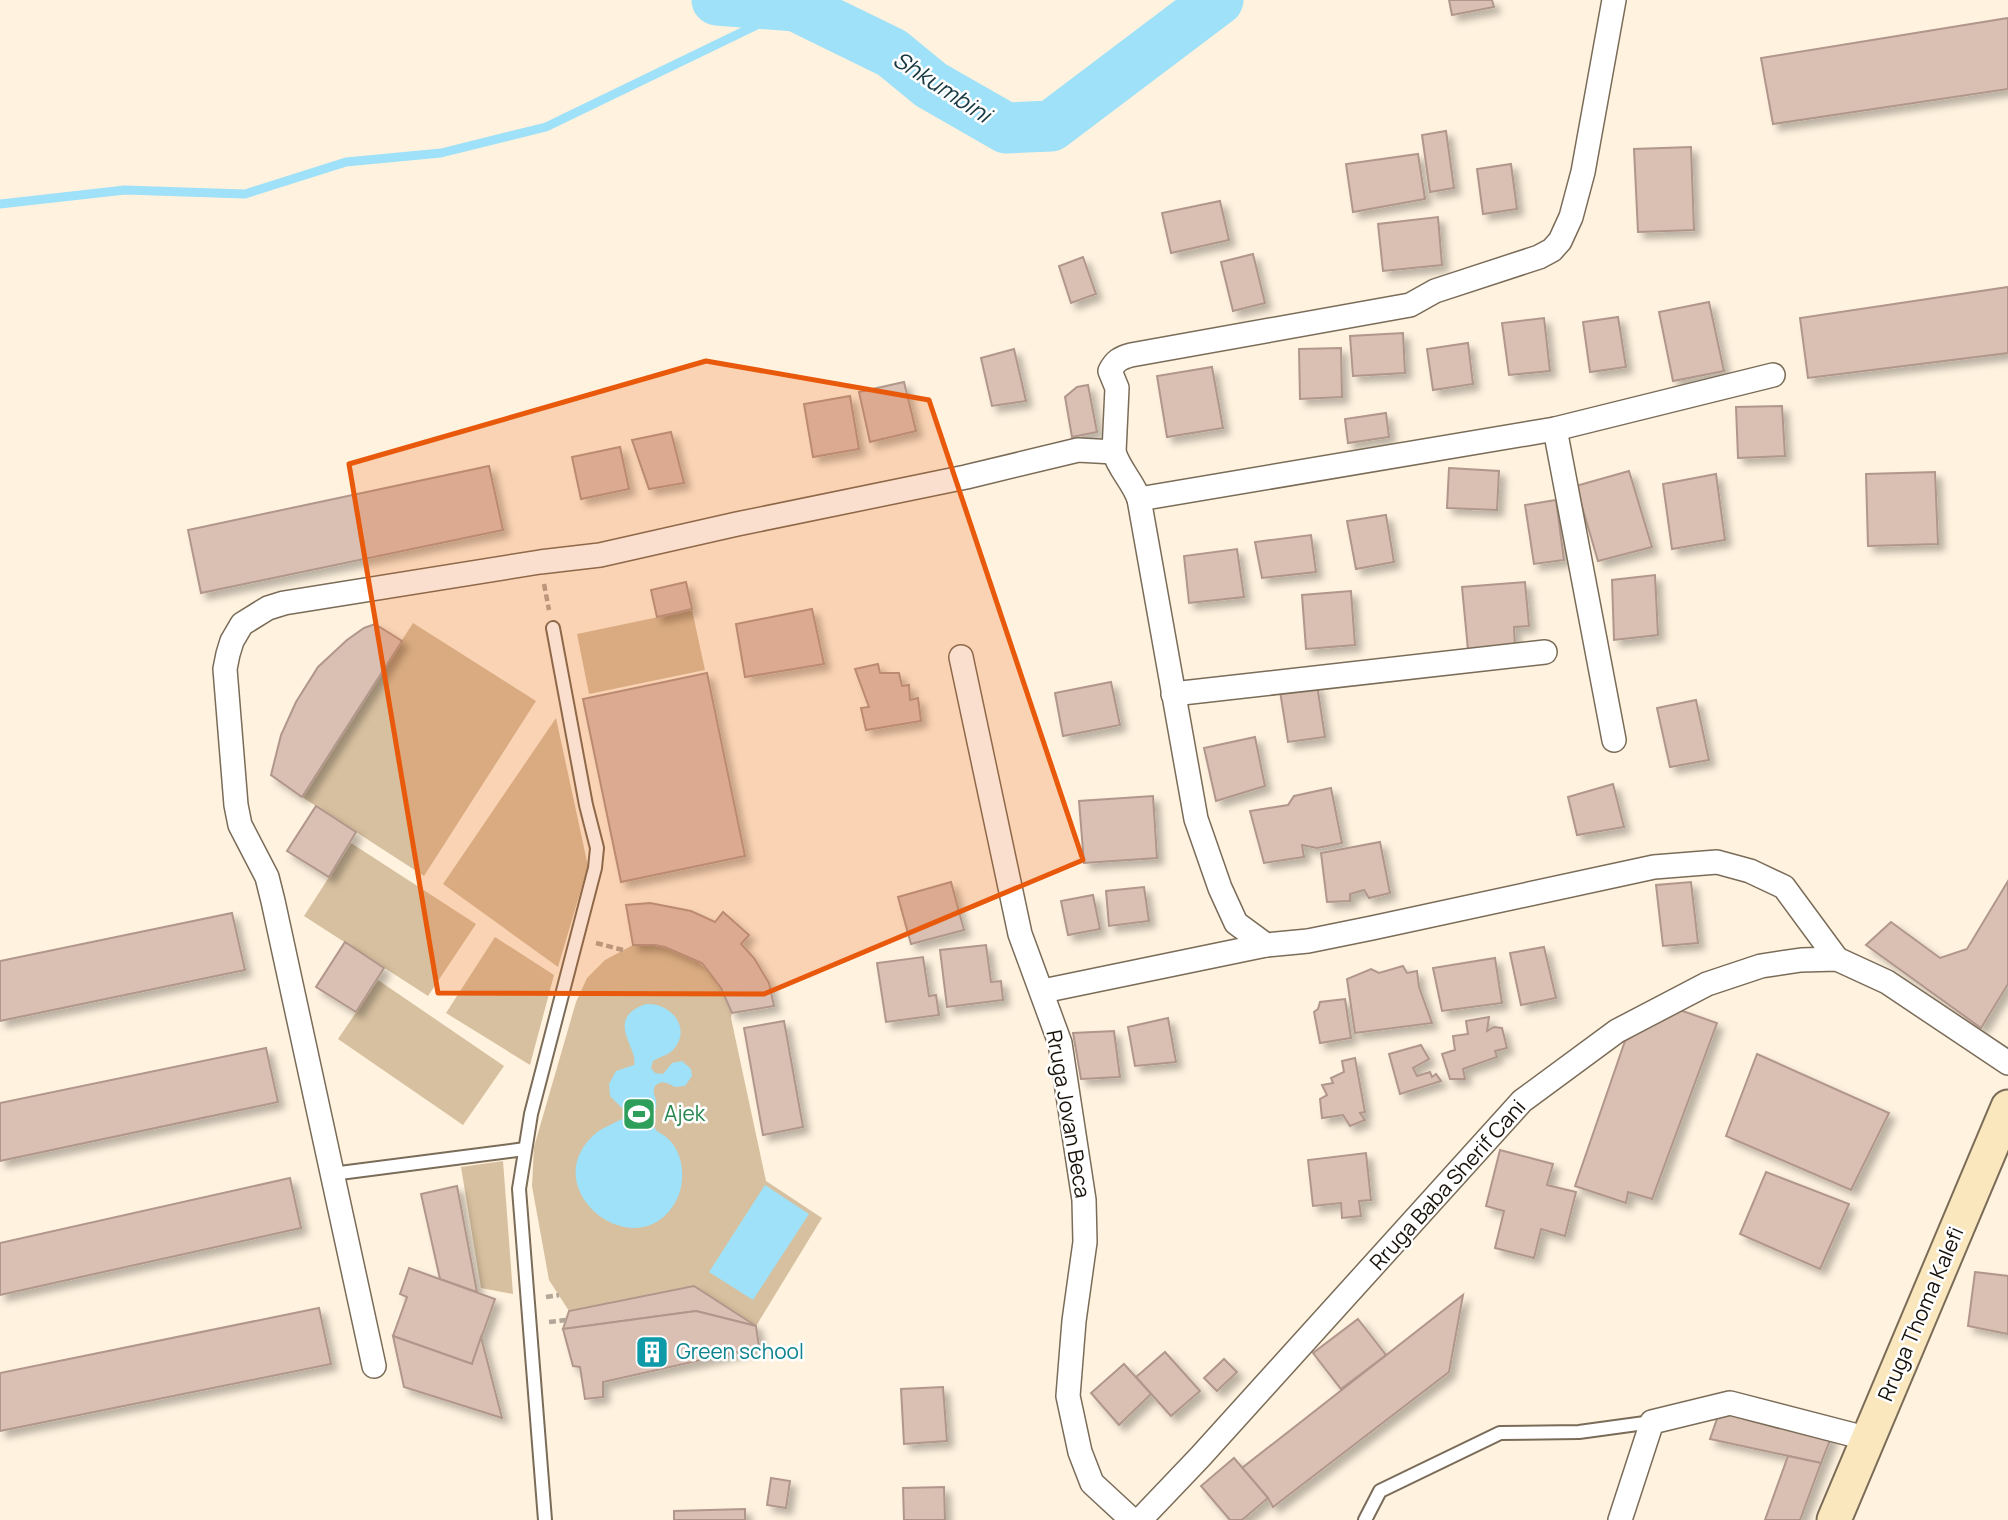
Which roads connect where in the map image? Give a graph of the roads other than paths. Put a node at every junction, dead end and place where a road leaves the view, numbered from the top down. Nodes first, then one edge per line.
1 (1614, 0) edge
2 (1773, 375) dead end
3 (1555, 429) junction
4 (1114, 452) junction
5 (1139, 499) junction
6 (553, 628) road end
7 (1545, 652) dead end
8 (961, 657) dead end
9 (1173, 695) junction
10 (1614, 740) dead end
11 (1266, 945) junction
12 (1836, 959) junction
13 (1042, 992) junction
14 (2008, 1063) edge
15 (2008, 1107) edge
16 (525, 1149) junction
17 (332, 1174) junction
18 (374, 1366) dead end
19 (1652, 1422) junction
20 (1869, 1439) junction
21 (545, 1520) edge
22 (1132, 1520) edge
23 (1140, 1520) edge
24 (1365, 1520) edge
25 (1620, 1520) edge
26 (1834, 1520) edge

1 - 4 street
2 - 3 street
3 - 5 street
3 - 10 street
4 - 5 street
4 - 17 street
5 - 9 street
6 - 16 lane
7 - 9 street
8 - 13 street, Rruga Jovan Beca
9 - 11 street
11 - 12 street
11 - 13 street
12 - 14 street, Rruga Baba Sherif Cani
12 - 23 street, Rruga Baba Sherif Cani
13 - 22 street, Rruga Jovan Beca
15 - 20 main road, Rruga Thoma Kalefi
16 - 17 lane
16 - 21 lane
17 - 18 street
19 - 20 street
19 - 24 lane
19 - 25 street
20 - 26 main road, Rruga Thoma Kalefi

